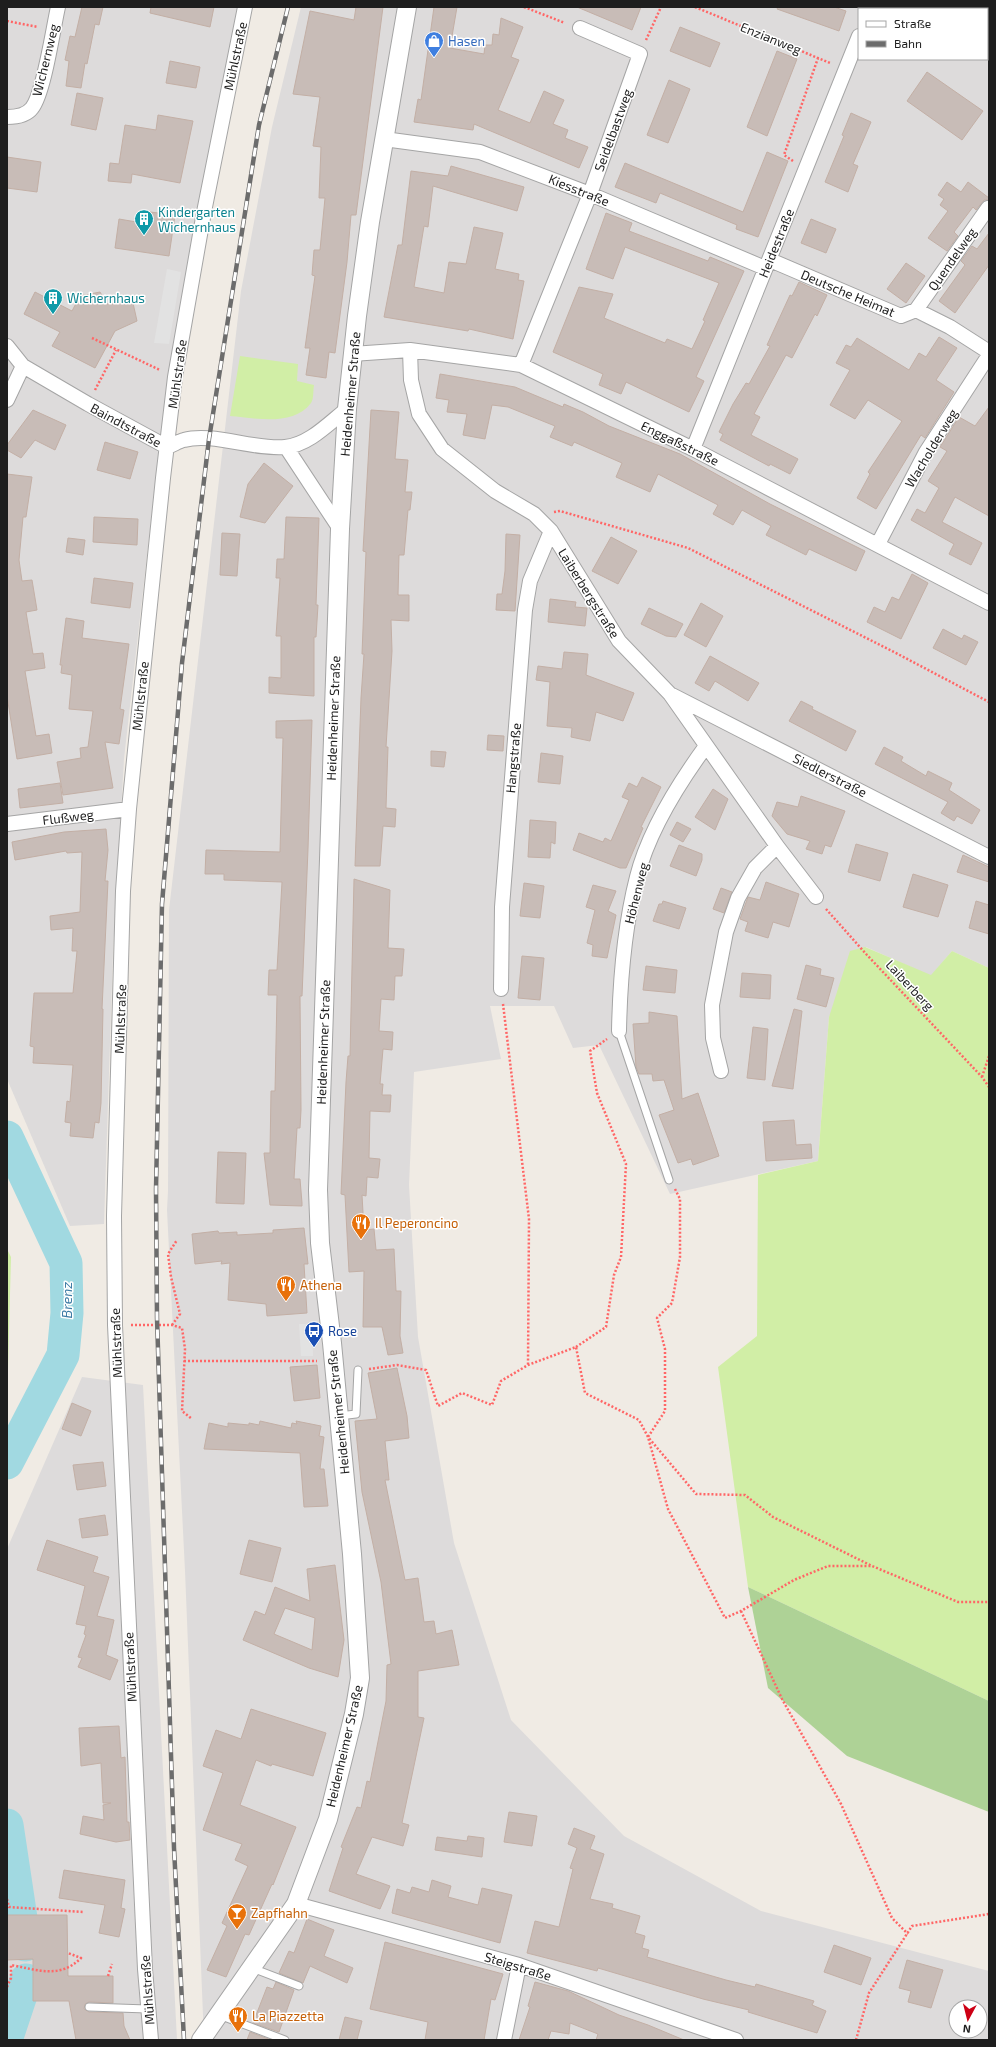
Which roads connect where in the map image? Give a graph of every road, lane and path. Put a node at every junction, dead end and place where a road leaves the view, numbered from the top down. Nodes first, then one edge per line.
1 (58, 7) edge
2 (245, 7) edge
3 (407, 7) edge
4 (524, 7) edge
5 (661, 7) edge
6 (695, 7) edge
7 (7, 21) edge
8 (580, 28) joint
9 (53, 30) junction
10 (858, 39) edge
11 (640, 54) junction
12 (818, 58) junction
13 (846, 70) junction
14 (7, 117) edge
15 (384, 139) junction
16 (805, 168) junction
17 (590, 194) junction
18 (988, 208) dead end
19 (767, 264) junction
20 (916, 310) junction
21 (92, 338) dead end
22 (7, 346) edge
23 (116, 350) junction
24 (410, 350) junction
25 (989, 352) edge
26 (352, 354) junction
27 (989, 355) edge
28 (521, 365) junction
29 (24, 366) junction
30 (175, 377) junction
31 (7, 400) edge
32 (88, 404) junction
33 (346, 409) junction
34 (167, 447) junction
35 (286, 447) junction
36 (693, 449) junction
37 (534, 514) junction
38 (340, 529) junction
39 (551, 531) junction
40 (878, 544) junction
41 (989, 603) edge
42 (670, 694) junction
43 (989, 702) edge
44 (706, 746) junction
45 (129, 810) junction
46 (7, 824) edge
47 (777, 846) junction
48 (989, 856) edge
49 (816, 897) joint
50 (501, 989) joint
51 (619, 1031) joint
52 (590, 1051) dead end
53 (989, 1056) edge
54 (721, 1071) dead end
55 (982, 1077) junction
56 (989, 1087) edge
57 (669, 1180) joint
58 (177, 1240) dead end
59 (115, 1325) junction
60 (172, 1325) junction
61 (576, 1347) junction
62 (184, 1361) junction
63 (300, 1361) dead end
64 (528, 1365) junction
65 (358, 1370) joint
66 (339, 1416) junction
67 (192, 1419) dead end
68 (648, 1437) junction
69 (872, 1566) junction
70 (989, 1602) edge
71 (741, 1611) junction
72 (7, 1899) edge
73 (296, 1904) junction
74 (83, 1912) dead end
75 (989, 1914) edge
76 (908, 1934) junction
77 (68, 1953) dead end
78 (112, 1964) dead end
79 (519, 1965) junction
80 (252, 1968) junction
81 (108, 1976) dead end
82 (299, 1986) dead end
83 (7, 1987) edge
84 (89, 2007) dead end
85 (147, 2008) junction
86 (219, 2015) junction
87 (151, 2040) edge
88 (201, 2040) edge
89 (285, 2040) edge
90 (504, 2040) edge
91 (736, 2040) edge
92 (856, 2040) edge

1 - 9 street, Wichernweg
2 - 30 street, Mühlstraße
3 - 15 street, Heidenheimer Straße
4 - 8 path
5 - 11 path
6 - 12 path, Enzianweg
7 - 9 path
8 - 11 street
9 - 14 street, Wichernweg
10 - 13 street, Heidestraße
11 - 17 street, Seidelbastweg
12 - 13 path, Enzianweg
12 - 16 path
13 - 16 street, Heidestraße
15 - 17 street, Kiesstraße
15 - 26 street, Heidenheimer Straße
16 - 19 street, Heidestraße
17 - 19 street, Kiesstraße
17 - 28 street, Seidelbastweg
18 - 20 street, Quendelweg
19 - 20 street, Deutsche Heimat
19 - 36 street, Heidestraße
20 - 25 street, Deutsche Heimat
21 - 23 path
22 - 29 street, Baindtstraße
23 - 30 path
23 - 32 path
24 - 26 street, Enggaßstraße
24 - 28 street, Enggaßstraße
24 - 37 street, Laiberbergstraße
26 - 33 street, Heidenheimer Straße
27 - 40 street, Wacholderweg
28 - 36 street, Enggaßstraße
29 - 31 street
29 - 32 street, Baindtstraße
30 - 34 street, Mühlstraße
32 - 34 street, Baindtstraße
33 - 35 street, Baindtstraße
33 - 38 street, Heidenheimer Straße
34 - 35 street, Baindtstraße
34 - 45 street, Mühlstraße
35 - 38 street
36 - 40 street, Enggaßstraße
37 - 39 street, Laiberbergstraße
37 - 43 path
38 - 66 street, Heidenheimer Straße
39 - 42 street, Laiberbergstraße
39 - 50 street, Hangstraße
40 - 41 street, Enggaßstraße
42 - 44 street, Laiberbergstraße
42 - 48 street, Siedlerstraße
44 - 47 street, Laiberbergstraße
44 - 51 street, Höhenweg
45 - 46 street, Flußweg
45 - 59 street, Mühlstraße
47 - 49 street, Laiberbergstraße
47 - 54 street
49 - 55 path, Laiberberg
50 - 64 path
51 - 57 lane
52 - 61 path
53 - 55 path
55 - 56 path, Laiberberg
57 - 68 path
58 - 60 path
59 - 60 path
59 - 85 street, Mühlstraße
60 - 62 path
61 - 64 path
61 - 68 path
62 - 63 path
62 - 67 path
64 - 65 path
65 - 66 lane
66 - 73 street, Heidenheimer Straße
68 - 69 path
68 - 71 path
69 - 70 path
69 - 71 path
71 - 76 path
72 - 74 path
73 - 79 street, Steigstraße
73 - 80 street, Heidenheimer Straße
75 - 76 path
76 - 92 path
77 - 83 path
78 - 81 path
79 - 90 street
79 - 91 street, Steigstraße
80 - 82 lane
80 - 86 street, Heidenheimer Straße
84 - 85 lane
85 - 87 street, Mühlstraße
86 - 88 street, Heidenheimer Straße
86 - 89 lane

